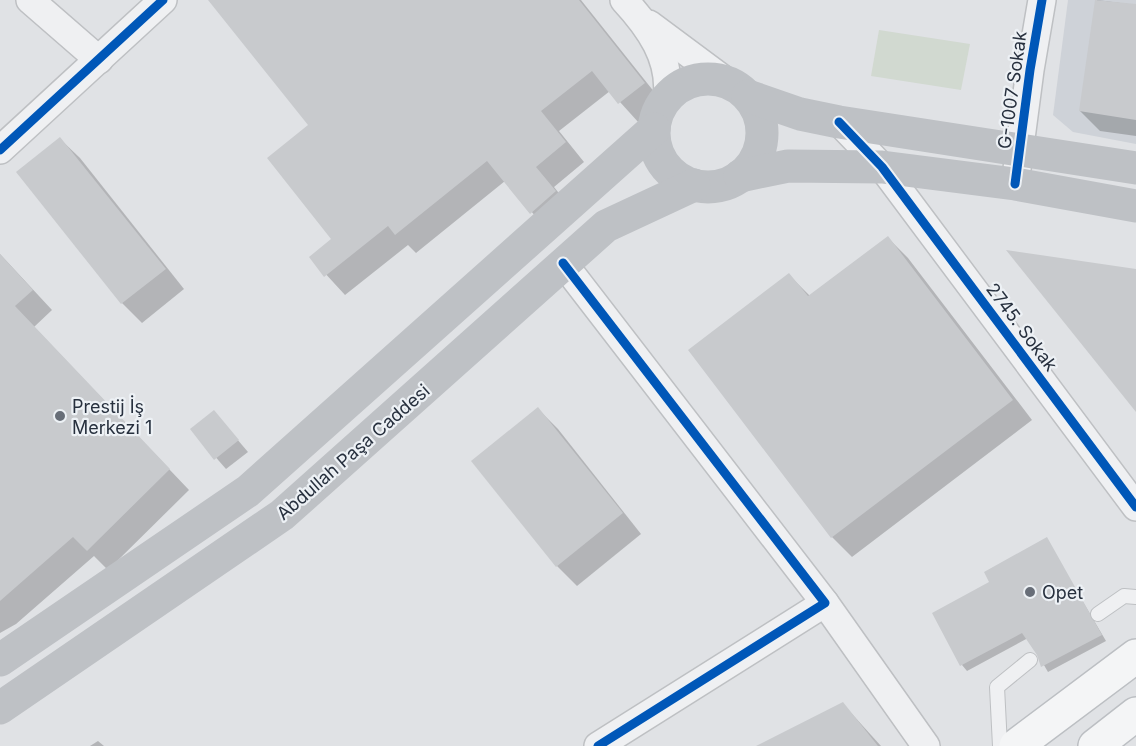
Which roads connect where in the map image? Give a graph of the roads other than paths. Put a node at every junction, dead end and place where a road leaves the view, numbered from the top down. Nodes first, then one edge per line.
1 (30, 0) edge
2 (164, 0) edge
3 (1042, 0) edge
4 (631, 8) edge
5 (99, 60) junction
6 (737, 89) junction
7 (667, 98) junction
8 (839, 122) junction
9 (654, 129) junction
10 (1019, 149) junction
11 (0, 150) edge
12 (882, 167) junction
13 (1136, 168) edge
14 (740, 176) junction
15 (1015, 184) junction
16 (694, 185) junction
17 (1136, 206) edge
18 (563, 263) junction
19 (1136, 507) edge
20 (1136, 597) edge
21 (825, 603) junction
22 (1098, 614) dead end
23 (1136, 656) edge
24 (0, 660) edge
25 (1030, 660) dead end
26 (0, 708) edge
27 (1136, 714) edge
28 (598, 746) edge
29 (926, 746) edge
30 (1000, 746) edge
31 (1016, 746) edge
32 (1095, 746) edge

1 - 5 street
2 - 5 street
3 - 10 street, G-1007 Sokak
4 - 6 street
4 - 7 street
5 - 11 street
6 - 7 main road
6 - 8 main road
6 - 14 main road
7 - 9 main road
8 - 10 main road
8 - 12 street, 2745. Sokak
9 - 16 main road
9 - 24 main road
10 - 13 main road
10 - 15 street, G-1007 Sokak
12 - 14 main road
12 - 15 main road
12 - 19 street, 2745. Sokak
14 - 16 main road
15 - 17 main road
16 - 18 main road, Abdullah Paşa Caddesi
18 - 21 street
18 - 26 main road, Abdullah Paşa Caddesi
20 - 22 lane
21 - 28 street
21 - 29 street
23 - 31 main road
25 - 30 lane
27 - 32 main road

